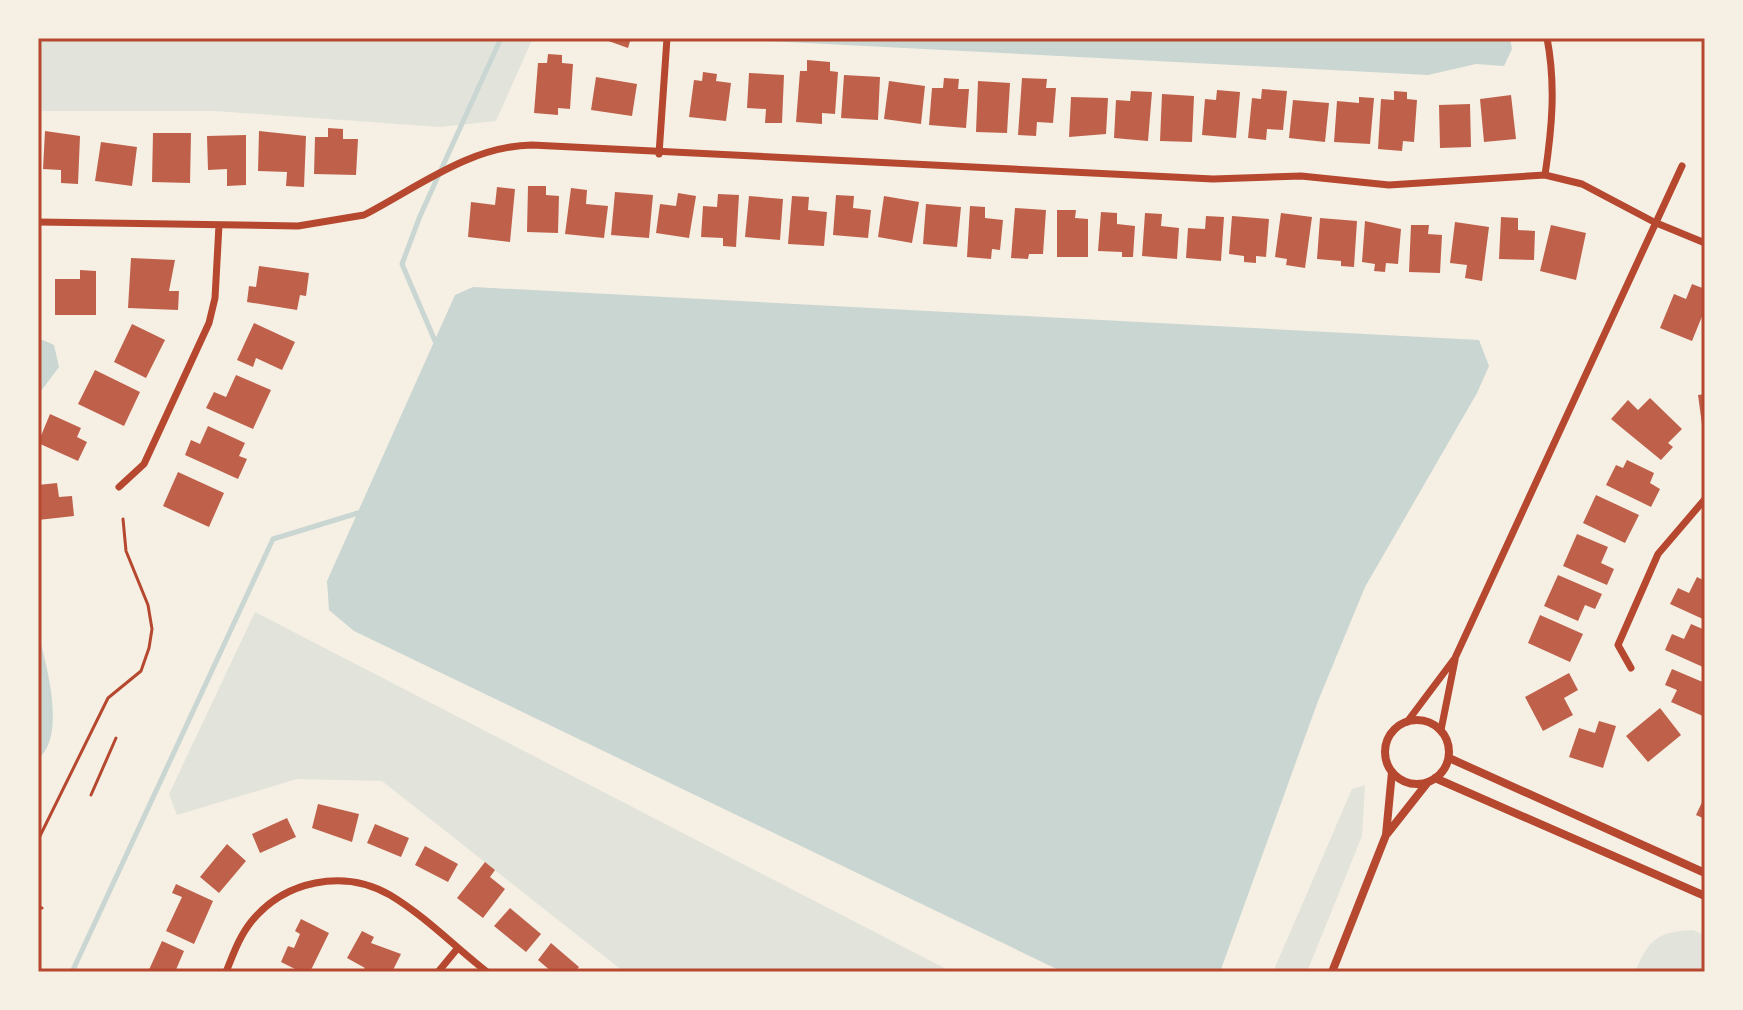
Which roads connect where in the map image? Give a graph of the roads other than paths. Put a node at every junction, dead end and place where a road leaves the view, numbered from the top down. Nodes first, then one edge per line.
1 (667, 38) edge
2 (1547, 38) edge
3 (659, 154) junction
4 (1682, 166) dead end
5 (1545, 175) junction
6 (38, 222) edge
7 (1654, 222) junction
8 (219, 225) junction
9 (1705, 243) edge
10 (119, 487) dead end
11 (1705, 499) edge
12 (1455, 658) junction
13 (1631, 668) dead end
14 (1407, 722) junction
15 (1441, 730) junction
16 (116, 738) dead end
17 (1449, 758) junction
18 (1392, 772) junction
19 (1431, 780) junction
20 (91, 795) dead end
21 (1386, 835) junction
22 (1705, 873) edge
23 (1705, 896) edge
24 (457, 949) junction
25 (226, 972) edge
26 (438, 972) edge
27 (487, 972) edge
28 (1332, 972) edge

1 - 3 street
2 - 5 street
3 - 5 street
3 - 8 street
4 - 7 street
5 - 7 street
6 - 8 street
7 - 9 street
7 - 12 street
8 - 10 street
11 - 13 street
12 - 14 street
12 - 15 street
14 - 15 street
14 - 18 street
15 - 17 street
16 - 20 lane
17 - 19 street
17 - 22 street
18 - 19 street
18 - 21 street
19 - 21 street
19 - 23 street
21 - 28 street
24 - 25 street
24 - 26 street
24 - 27 street

